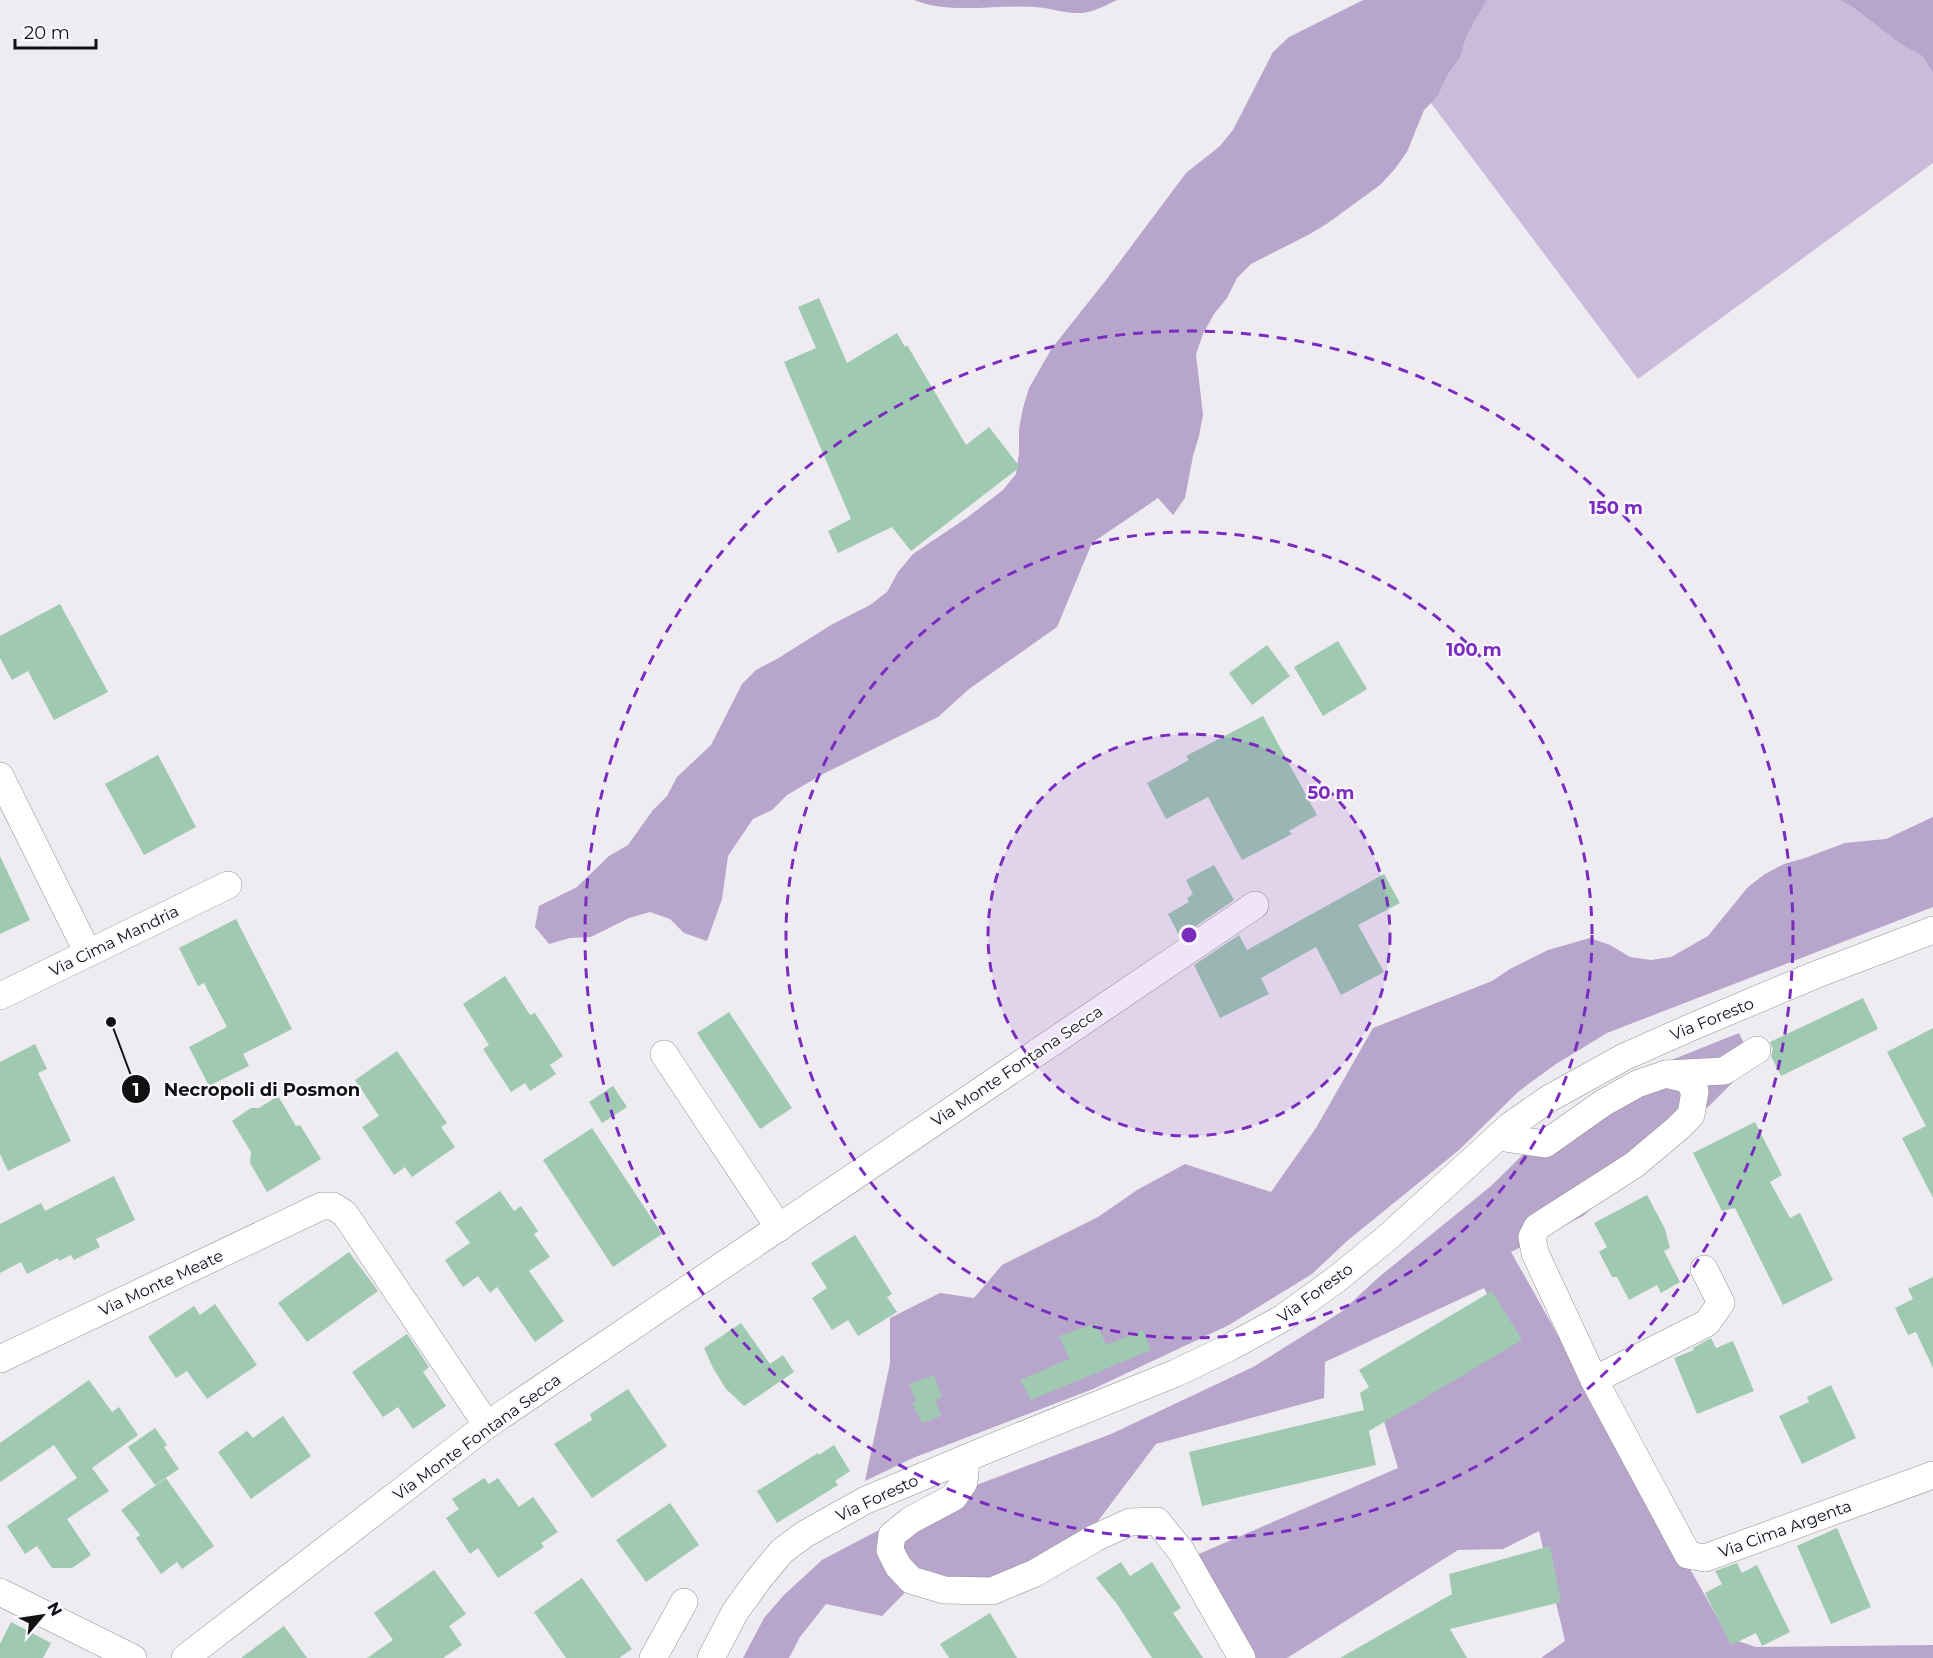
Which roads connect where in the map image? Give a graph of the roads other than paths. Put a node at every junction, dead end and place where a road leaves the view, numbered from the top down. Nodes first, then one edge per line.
1 (0, 776) edge
2 (228, 885) dead end
3 (1255, 905) dead end
4 (1933, 930) edge
5 (88, 953) junction
6 (0, 996) edge
7 (1758, 1050) dead end
8 (664, 1054) dead end
9 (1666, 1074) junction
10 (1498, 1137) junction
11 (778, 1228) junction
12 (1704, 1269) dead end
13 (0, 1359) edge
14 (1594, 1380) junction
15 (488, 1425) junction
16 (966, 1458) junction
17 (1933, 1474) edge
18 (0, 1592) edge
19 (684, 1602) dead end
20 (133, 1658) edge
21 (185, 1658) edge
22 (653, 1658) edge
23 (711, 1658) edge
24 (1242, 1658) edge

1 - 5 street
2 - 5 street, Via Cima Mandria
3 - 11 street, Via Monte Fontana Secca
4 - 10 street, Via Foresto
5 - 6 street, Via Cima Mandria
7 - 9 street
8 - 11 street
9 - 10 street
9 - 14 street, Via Cima Argenta
10 - 16 street, Via Foresto
11 - 15 street, Via Monte Fontana Secca
12 - 14 street
13 - 15 street, Via Monte Meate
14 - 17 street, Via Cima Argenta
15 - 21 street, Via Monte Fontana Secca
16 - 23 street, Via Foresto
16 - 24 street
18 - 20 street
19 - 22 street

